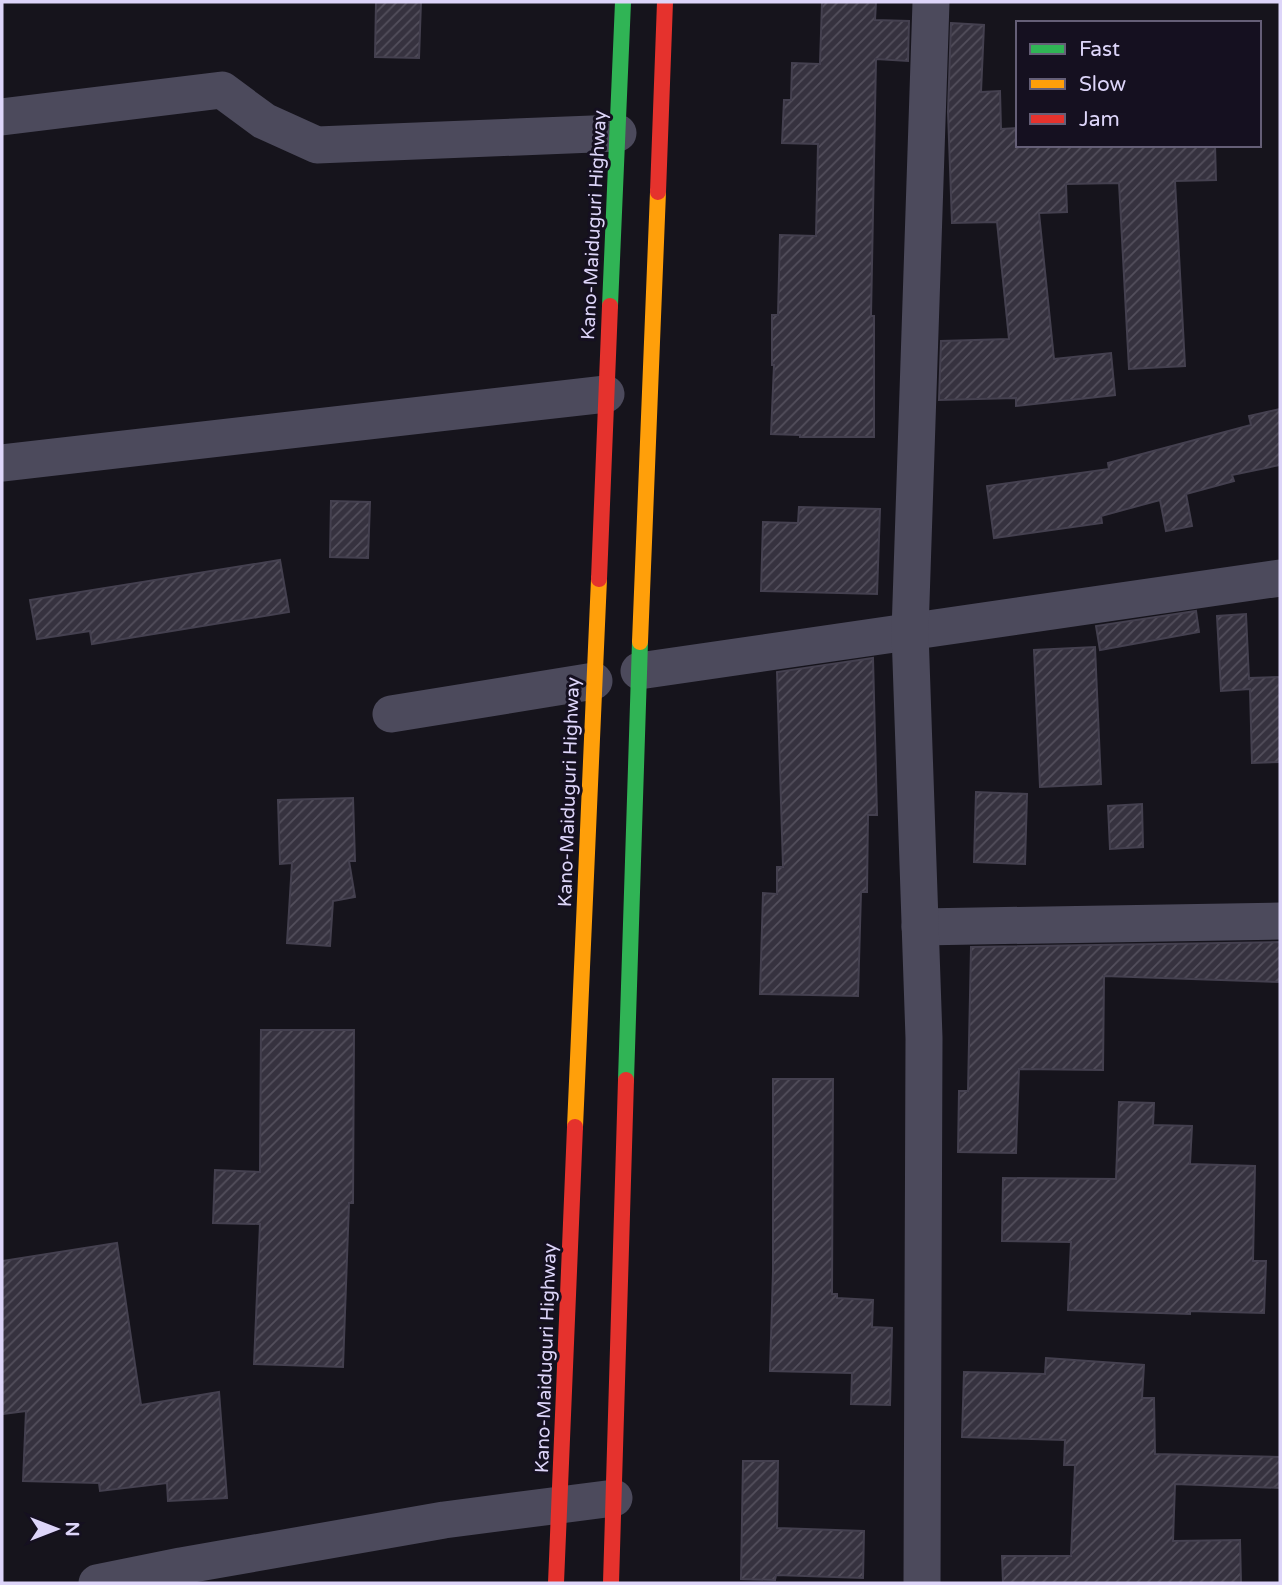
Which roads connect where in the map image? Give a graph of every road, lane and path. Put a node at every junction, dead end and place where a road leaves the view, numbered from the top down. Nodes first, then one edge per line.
1 (624, 2) edge
2 (665, 2) edge
3 (931, 2) edge
4 (2, 117) edge
5 (618, 133) junction
6 (606, 394) junction
7 (2, 463) edge
8 (1280, 578) edge
9 (910, 632) junction
10 (639, 671) junction
11 (594, 681) junction
12 (391, 714) dead end
13 (1280, 921) edge
14 (920, 927) junction
15 (614, 1499) junction
16 (559, 1504) junction
17 (97, 1583) edge
18 (556, 1583) edge
19 (611, 1583) edge
20 (922, 1583) edge

1 - 5 highway, Kano-Maiduguri Highway
2 - 10 highway
3 - 9 street
4 - 5 street
5 - 6 highway, Kano-Maiduguri Highway
6 - 7 street
6 - 11 highway, Kano-Maiduguri Highway
8 - 9 street
9 - 10 street
9 - 14 street
10 - 15 highway
11 - 12 street
11 - 16 highway, Kano-Maiduguri Highway
13 - 14 street
14 - 20 street
15 - 16 street
15 - 19 highway
16 - 17 street
16 - 18 highway, Kano-Maiduguri Highway

